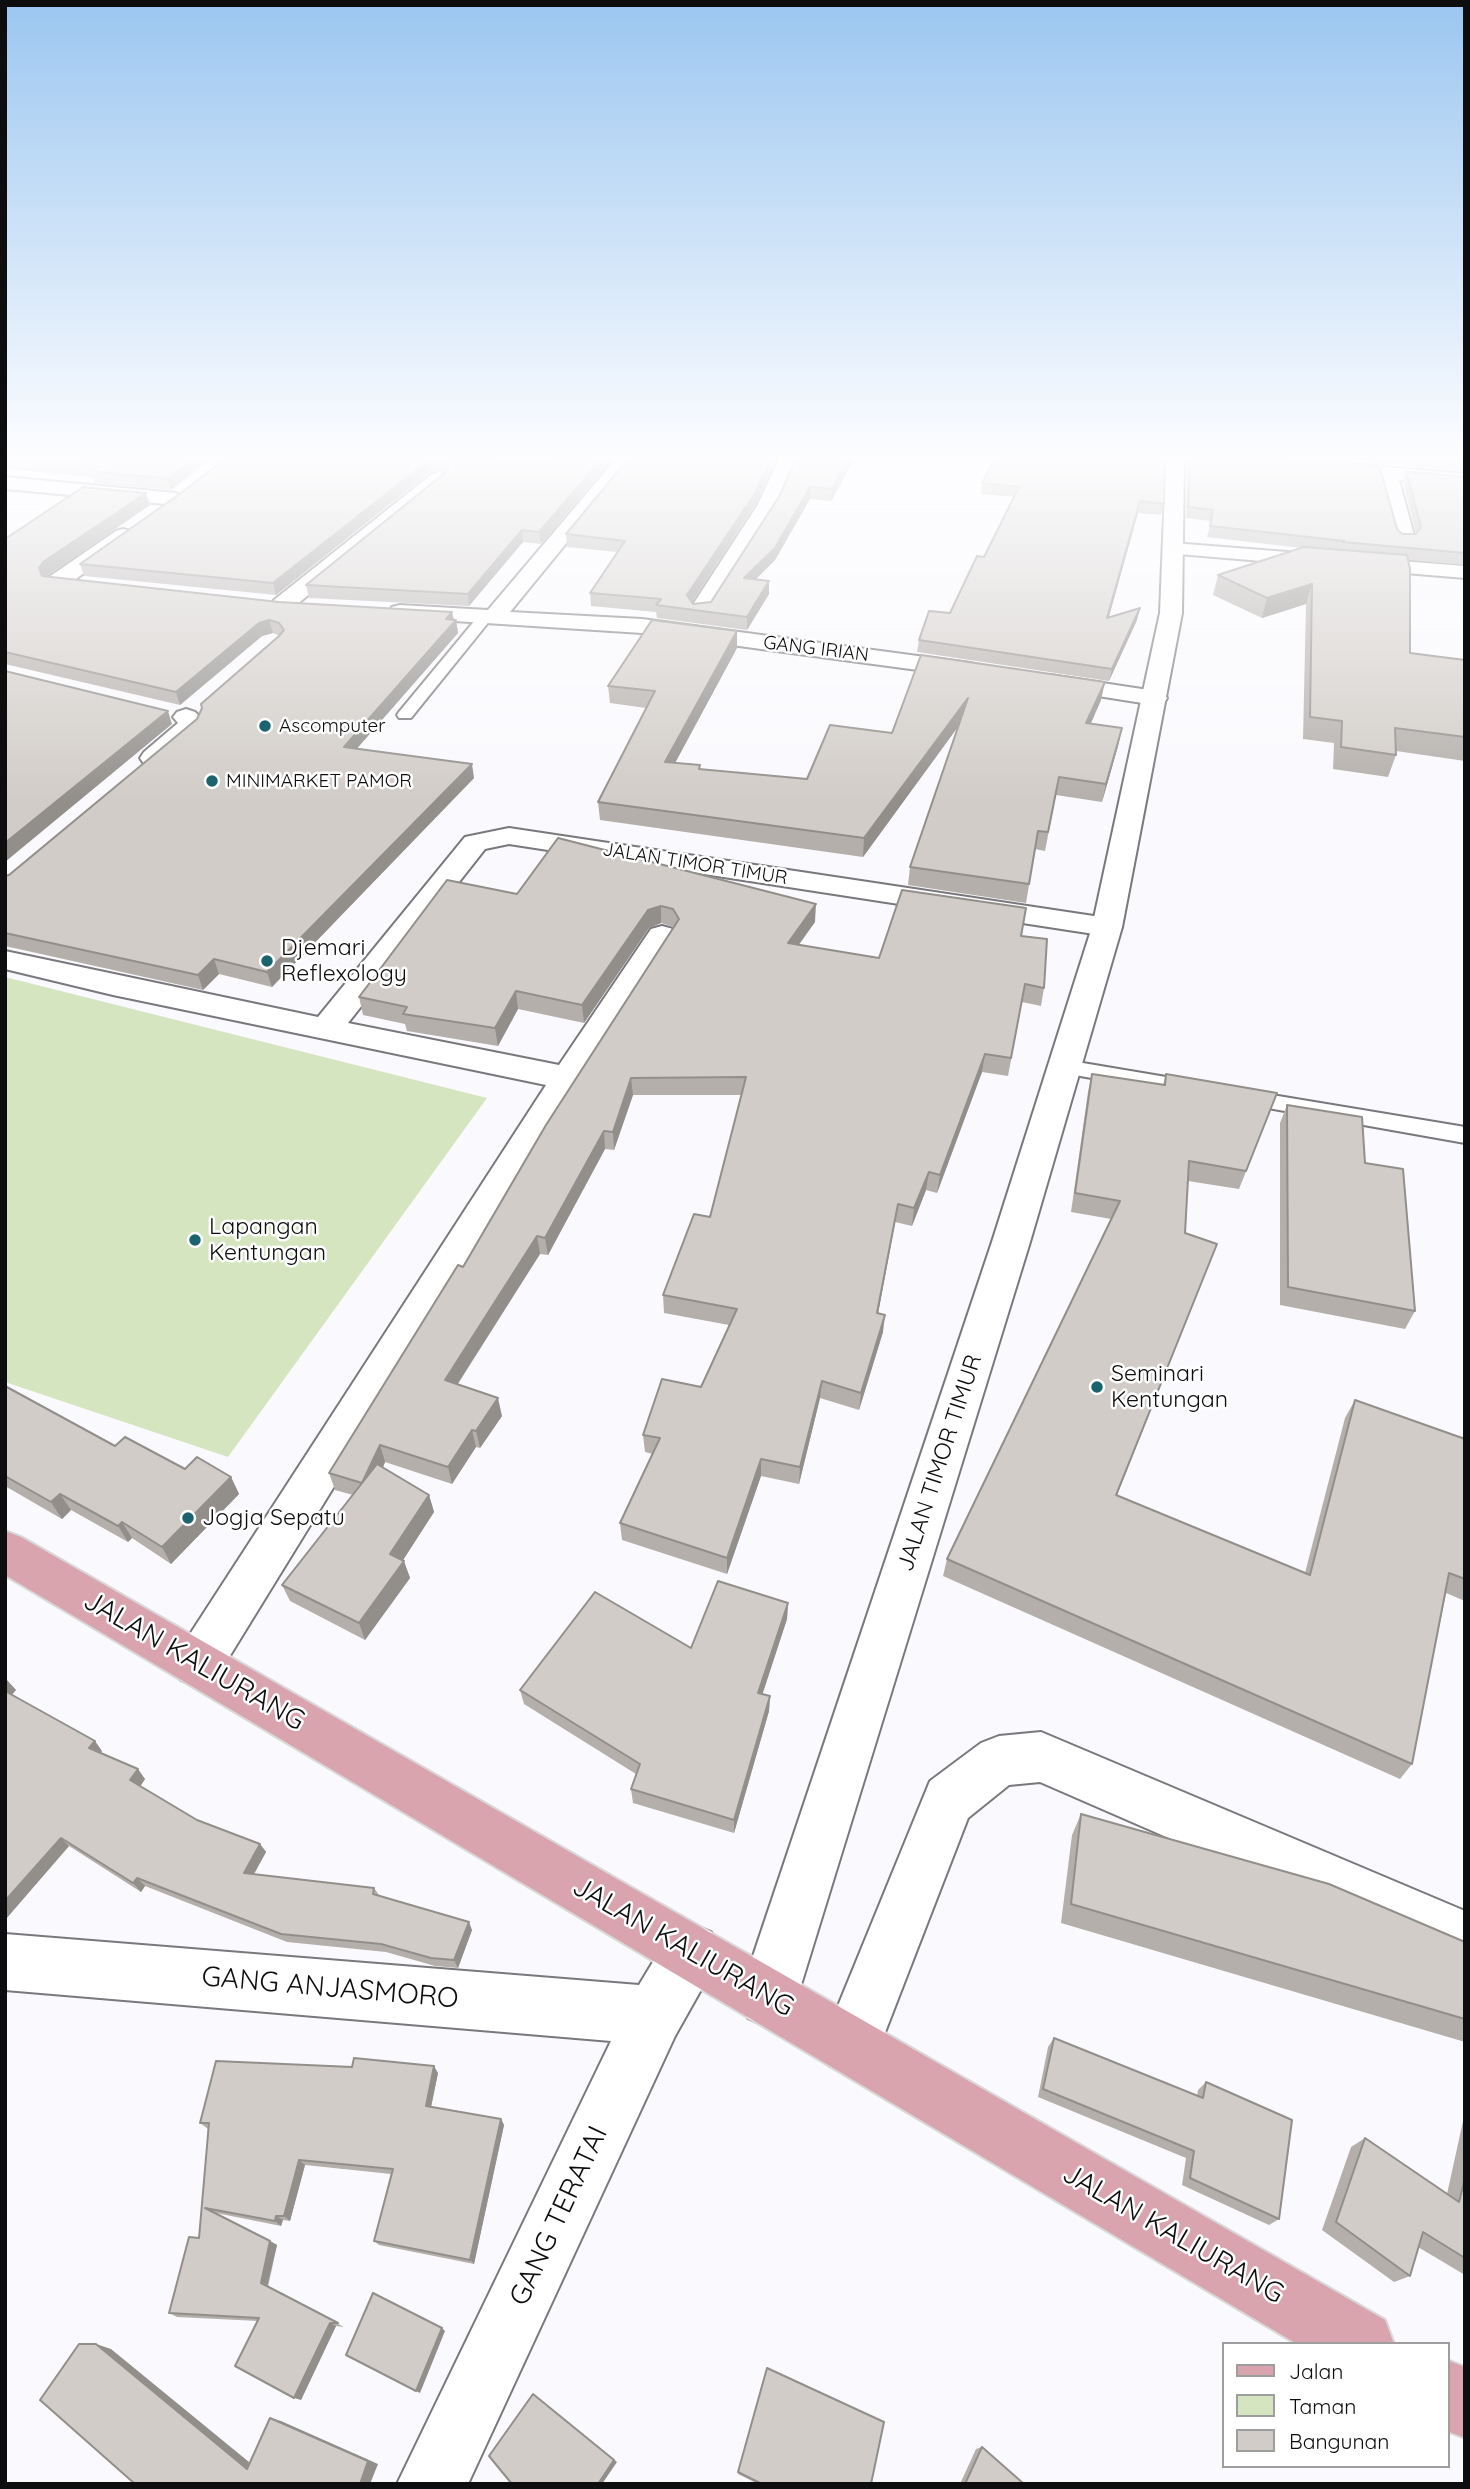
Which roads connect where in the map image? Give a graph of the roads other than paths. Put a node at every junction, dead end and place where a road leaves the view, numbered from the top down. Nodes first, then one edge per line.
1 (75, 569) edge
2 (326, 569) edge
3 (531, 569) edge
4 (727, 569) edge
5 (1172, 569) edge
6 (1429, 569) edge
7 (1465, 572) edge
8 (97, 586) edge
9 (256, 602) edge
10 (282, 605) junction
11 (316, 607) edge
12 (701, 609) edge
13 (381, 611) edge
14 (490, 616) junction
15 (997, 674) edge
16 (1023, 678) edge
17 (1155, 698) junction
18 (160, 710) edge
19 (405, 715) dead end
20 (129, 778) edge
21 (1107, 927) junction
22 (662, 935) dead end
23 (5, 960) edge
24 (327, 1027) junction
25 (1065, 1067) junction
26 (568, 1077) junction
27 (1465, 1135) edge
28 (5, 1551) edge
29 (198, 1664) junction
30 (1465, 1940) edge
31 (691, 1952) junction
32 (5, 1962) edge
33 (768, 1998) junction
34 (654, 2015) junction
35 (851, 2045) junction
36 (1358, 2342) edge
37 (1449, 2395) edge
38 (1465, 2404) edge
39 (432, 2484) edge

1 - 8 street
2 - 10 street
3 - 14 street
4 - 12 street
5 - 17 street, JALAN TIMOR TIMUR
6 - 7 street
9 - 10 street
10 - 11 street
13 - 14 street, GANG IRIAN
14 - 15 street, GANG IRIAN
14 - 19 lane
16 - 17 street
17 - 21 street, JALAN TIMOR TIMUR
18 - 20 street
21 - 24 street, JALAN TIMOR TIMUR
21 - 25 street, JALAN TIMOR TIMUR
22 - 26 street
23 - 24 street
24 - 26 street
25 - 27 lane
25 - 33 street, JALAN TIMOR TIMUR
26 - 29 street
28 - 29 main road, JALAN KALIURANG
29 - 31 main road, JALAN KALIURANG
30 - 35 street
31 - 33 main road, JALAN KALIURANG
31 - 34 street, GANG TERATAI
32 - 34 street, GANG ANJASMORO
33 - 35 main road, JALAN KALIURANG
34 - 39 street, GANG TERATAI
35 - 36 main road, JALAN KALIURANG
37 - 38 main road

